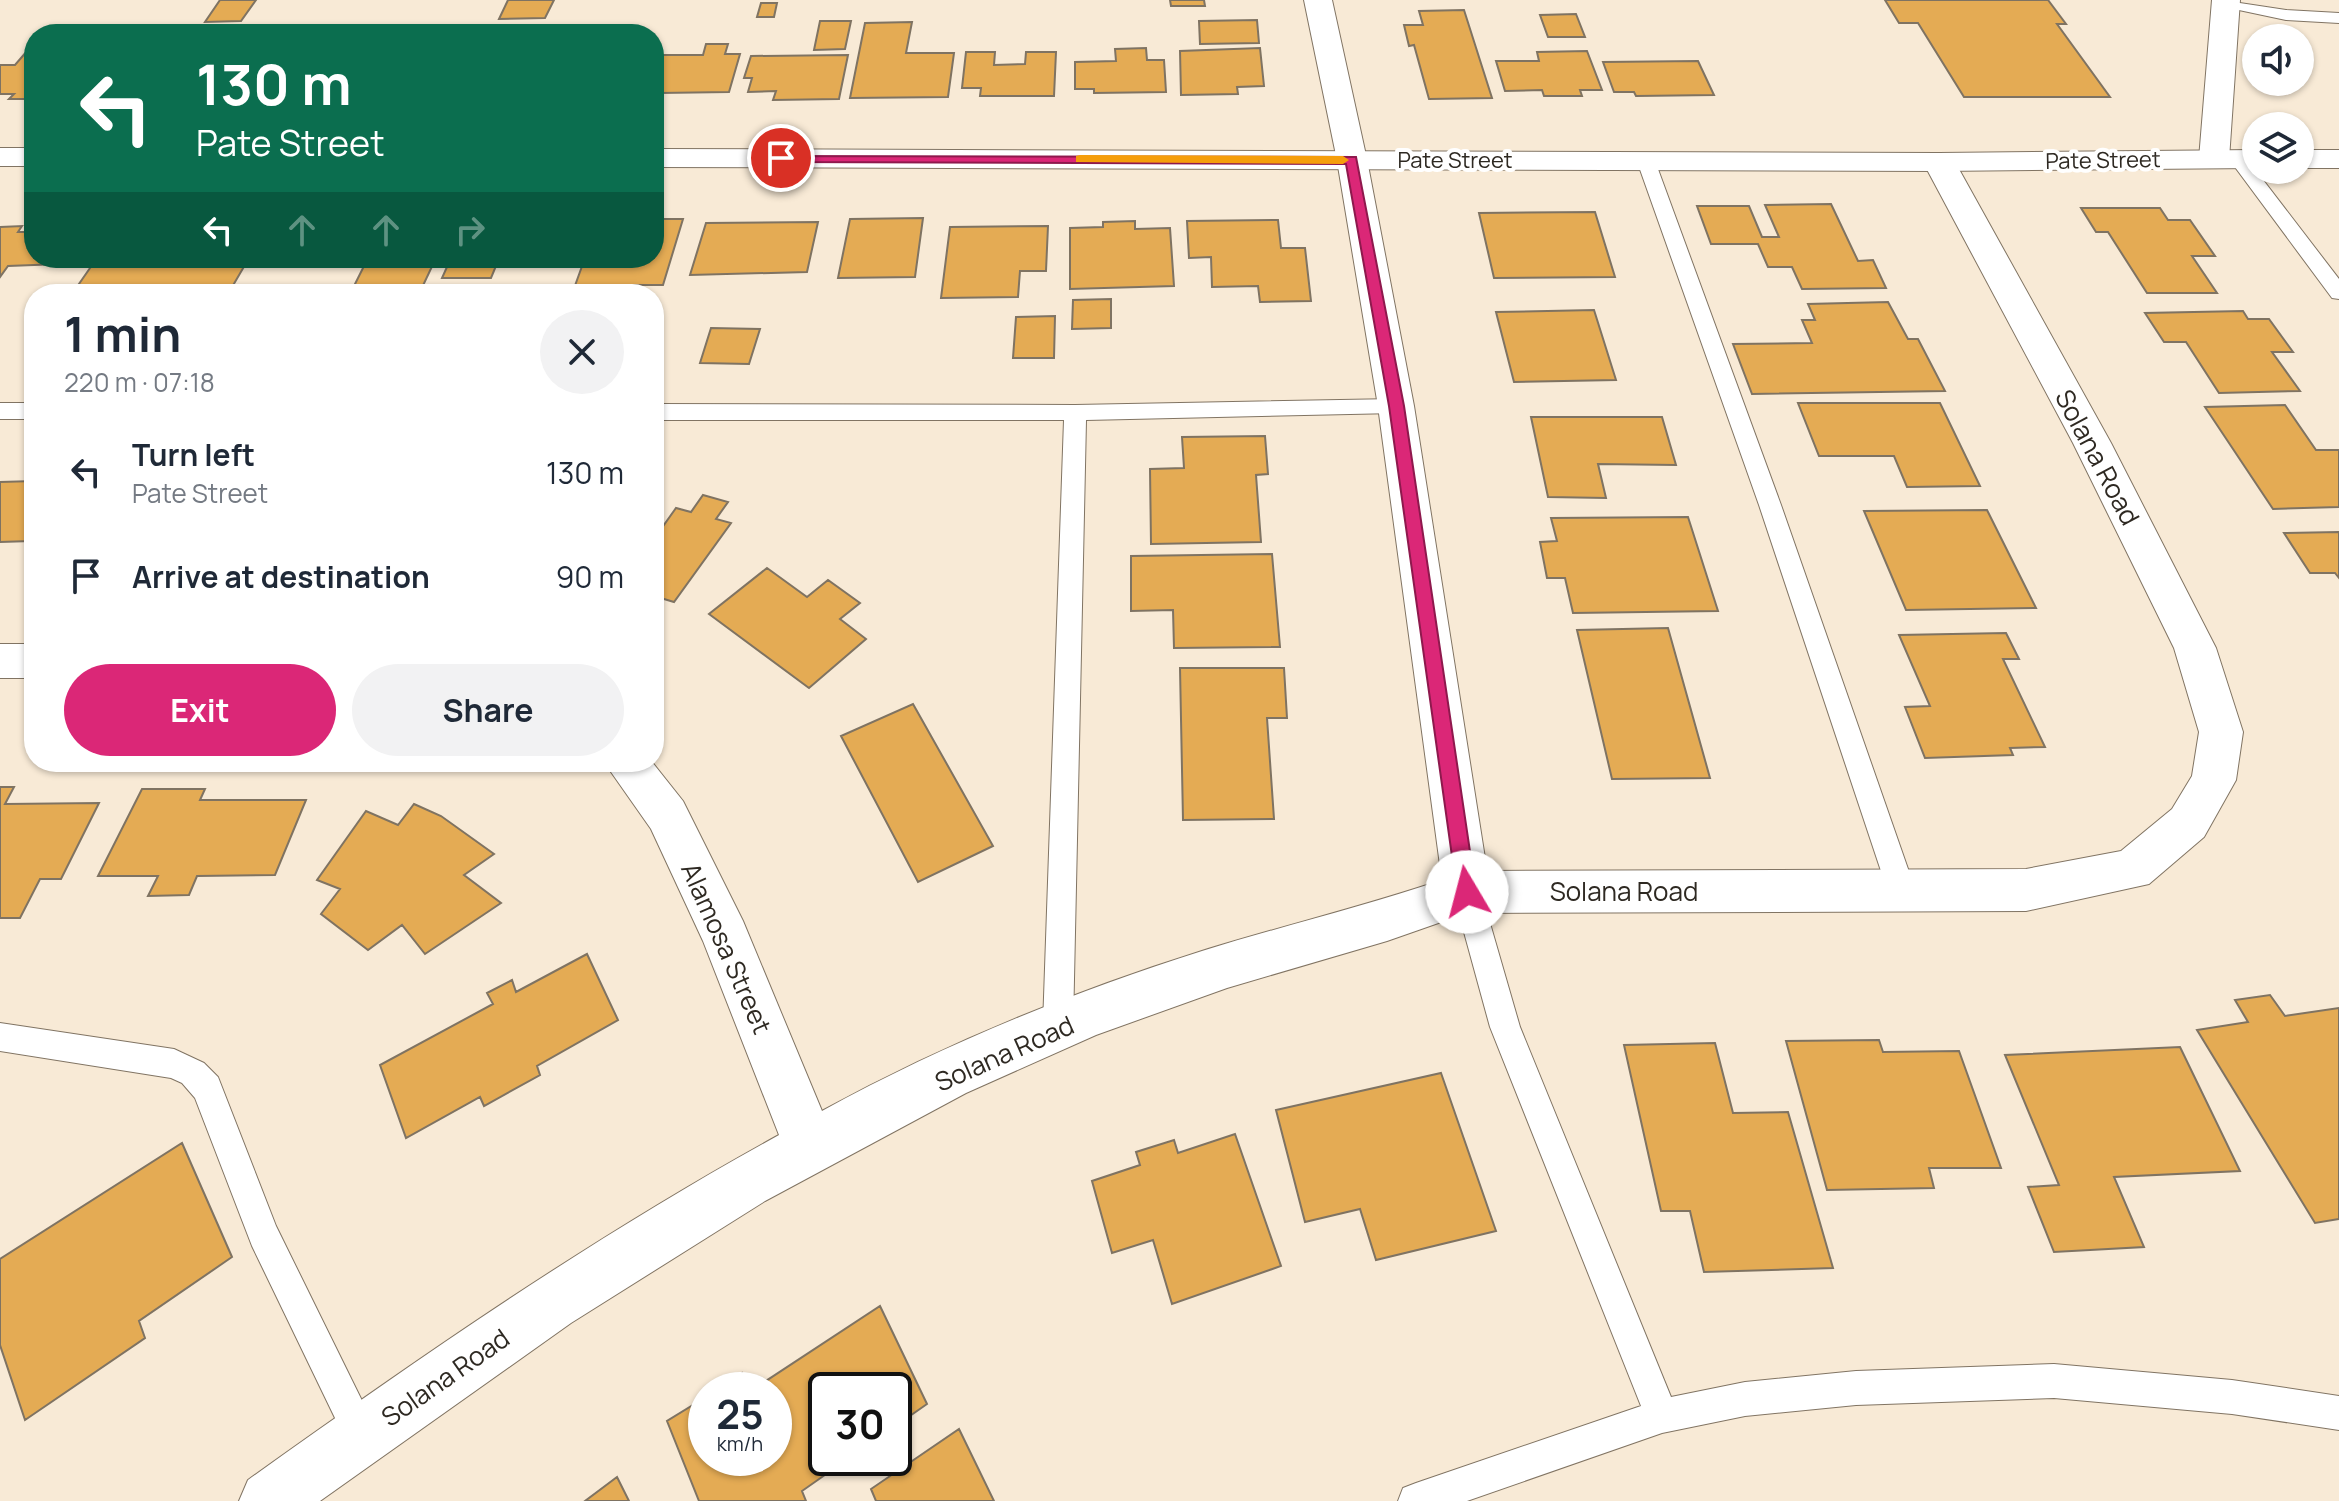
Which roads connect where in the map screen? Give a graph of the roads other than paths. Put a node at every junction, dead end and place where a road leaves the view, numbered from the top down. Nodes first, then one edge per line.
1 (1318, 0) edge
2 (2226, 2) edge
3 (2339, 18) edge
4 (0, 157) edge
5 (24, 157) edge
6 (664, 158) edge
7 (2236, 159) edge
8 (2314, 159) edge
9 (2339, 159) edge
10 (1352, 160) junction
11 (1646, 161) junction
12 (1939, 162) junction
13 (2339, 293) edge
14 (1396, 406) junction
15 (0, 411) edge
16 (24, 411) edge
17 (664, 412) edge
18 (1075, 413) junction
19 (0, 661) edge
20 (24, 661) edge
21 (634, 772) edge
22 (1901, 889) junction
23 (1467, 892) junction
24 (1058, 1026) junction
25 (0, 1037) edge
26 (809, 1145) junction
27 (2339, 1413) edge
28 (1662, 1416) junction
29 (361, 1435) junction
30 (269, 1501) edge
31 (1416, 1501) edge

1 - 10 street
2 - 3 lane
2 - 7 street
4 - 5 street
6 - 10 street, Pate Street
7 - 12 street, Pate Street
7 - 13 lane
8 - 9 street
10 - 11 street, Pate Street
10 - 14 street
11 - 12 street, Pate Street
11 - 22 lane
12 - 22 street, Solana Road
14 - 18 lane
14 - 23 street
15 - 16 lane
17 - 18 lane
18 - 24 lane
19 - 20 street
21 - 26 street, Alamosa Street
22 - 23 street, Solana Road
23 - 24 street, Solana Road
23 - 28 lane
24 - 26 street, Solana Road
25 - 29 lane
26 - 29 street, Solana Road
27 - 28 lane
28 - 31 lane
29 - 30 street, Solana Road

